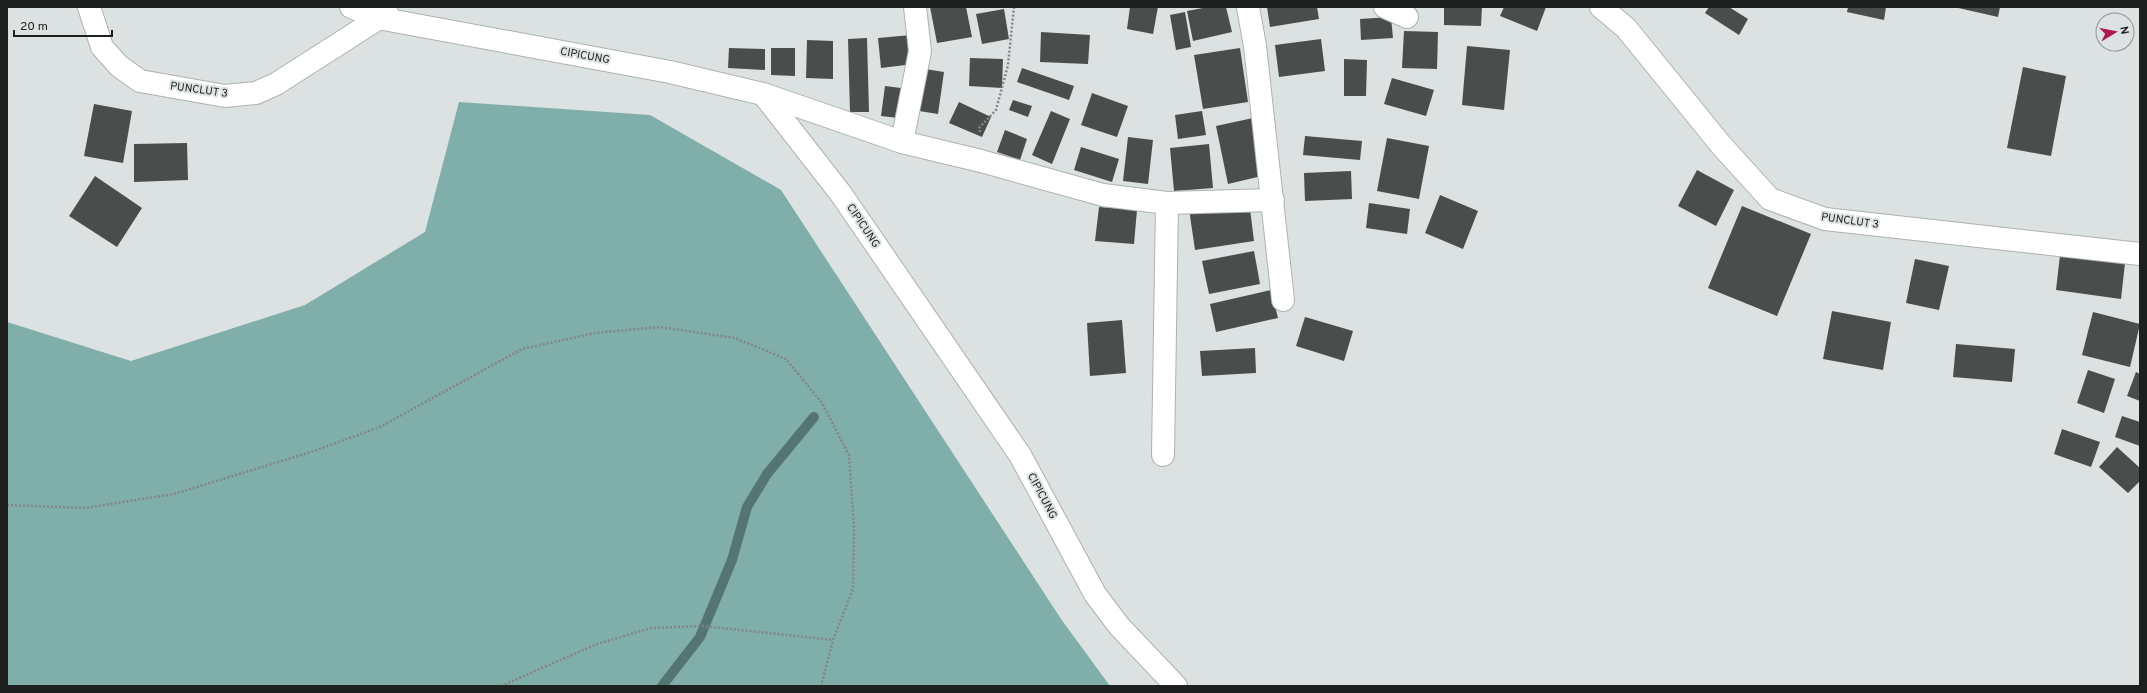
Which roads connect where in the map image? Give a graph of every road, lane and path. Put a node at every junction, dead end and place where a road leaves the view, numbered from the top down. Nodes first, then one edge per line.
1 (88, 7) edge
2 (351, 7) edge
3 (401, 7) edge
4 (915, 7) edge
5 (1014, 7) edge
6 (1248, 7) edge
7 (1385, 7) edge
8 (1601, 7) edge
9 (1407, 17) dead end
10 (378, 18) junction
11 (763, 94) junction
12 (996, 110) dead end
13 (902, 142) junction
14 (1273, 200) junction
15 (1167, 203) junction
16 (2140, 254) edge
17 (1283, 300) dead end
18 (1163, 455) dead end
19 (7, 505) edge
20 (833, 640) junction
21 (501, 686) edge
22 (822, 686) edge
23 (1176, 686) edge

1 - 10 street, PUNCLUT 3
2 - 10 street, CIPICUNG
3 - 10 street, PUNCLUT 3
4 - 13 street
5 - 12 path
6 - 14 street
7 - 9 street
8 - 16 street, PUNCLUT 3
10 - 11 street, CIPICUNG
11 - 13 street
11 - 23 street, CIPICUNG
13 - 15 street
14 - 15 street
14 - 17 street
15 - 18 street
19 - 20 path
20 - 21 path
20 - 22 path

